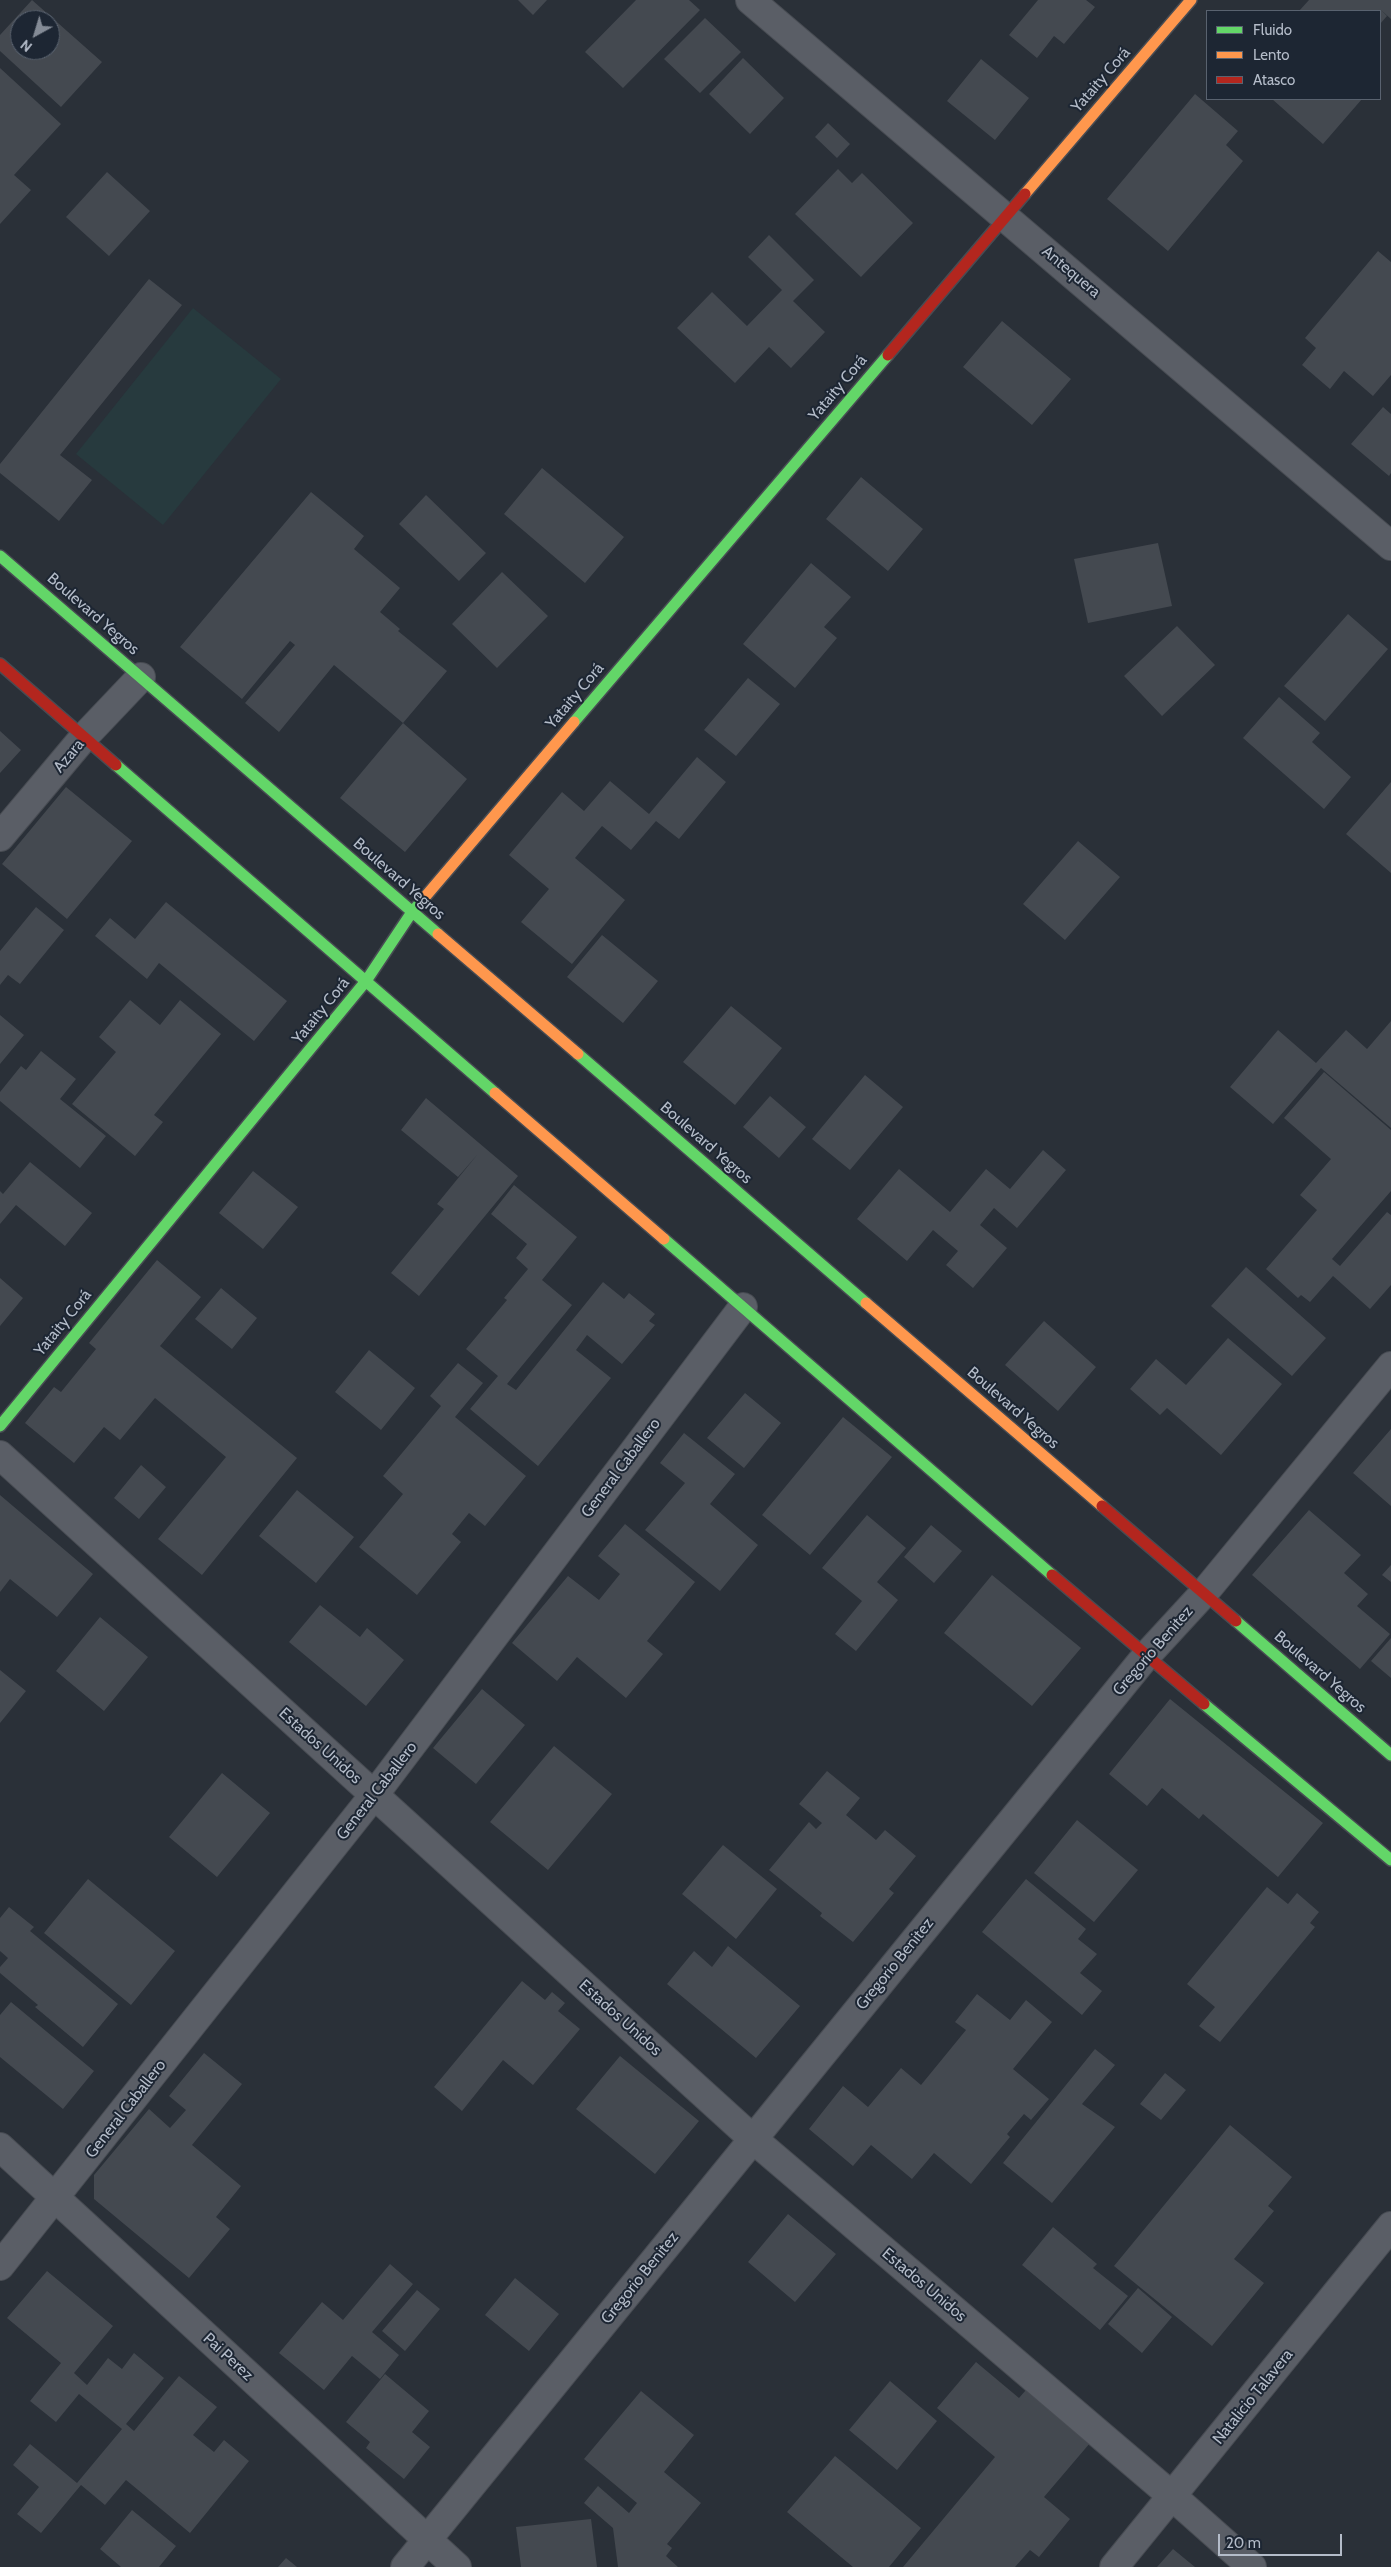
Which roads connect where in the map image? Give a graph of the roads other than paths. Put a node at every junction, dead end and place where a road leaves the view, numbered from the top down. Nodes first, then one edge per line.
1 (750, 0) edge
2 (1191, 0) edge
3 (1006, 217) junction
4 (1391, 546) edge
5 (0, 556) edge
6 (0, 664) edge
7 (141, 677) junction
8 (84, 737) junction
9 (0, 837) edge
10 (412, 912) junction
11 (366, 981) junction
12 (743, 1308) junction
13 (1391, 1366) edge
14 (0, 1426) edge
15 (0, 1455) edge
16 (1204, 1593) junction
17 (1146, 1656) junction
18 (1391, 1755) edge
19 (374, 1795) junction
20 (1391, 1860) edge
21 (753, 2139) junction
22 (0, 2147) edge
23 (56, 2198) junction
24 (1391, 2226) edge
25 (0, 2266) edge
26 (1172, 2496) junction
27 (427, 2539) junction
28 (405, 2567) edge
29 (457, 2567) edge
30 (1114, 2567) edge
31 (1252, 2567) edge

1 - 3 street, Antequera
2 - 3 main road, Yataity Corá
3 - 4 street, Antequera
3 - 10 main road, Yataity Corá
5 - 7 main road, Boulevard Yegros
6 - 8 main road
7 - 8 street, Azara
7 - 10 main road, Boulevard Yegros
8 - 9 street, Azara
8 - 11 main road
10 - 11 main road, Yataity Corá
10 - 16 main road, Boulevard Yegros
11 - 12 main road
11 - 14 main road, Yataity Corá
12 - 17 main road
12 - 19 street, General Caballero
13 - 16 street, Gregorio Benitez
15 - 19 street, Estados Unidos
16 - 17 street, Gregorio Benitez
16 - 18 main road, Boulevard Yegros
17 - 20 main road
17 - 21 street, Gregorio Benitez
19 - 21 street, Estados Unidos
19 - 23 street, General Caballero
21 - 26 street, Estados Unidos
21 - 27 street, Gregorio Benitez
22 - 23 street, Pai Perez
23 - 25 street, General Caballero
23 - 27 street, Pai Perez
24 - 26 street, Natalicio Talavera
26 - 30 street, Natalicio Talavera
26 - 31 street, Estados Unidos
27 - 28 street, Gregorio Benitez
27 - 29 street, Pai Perez

